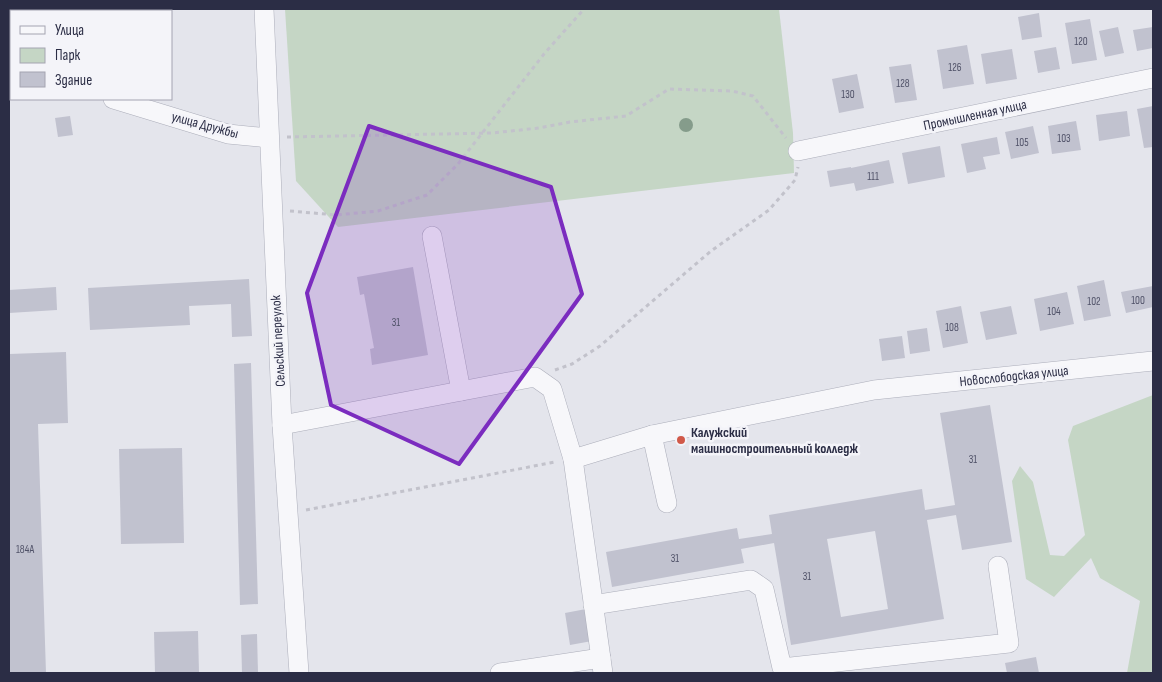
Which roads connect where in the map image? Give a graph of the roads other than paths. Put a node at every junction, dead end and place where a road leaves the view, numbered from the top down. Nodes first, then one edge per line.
1 (264, 9) edge
2 (1153, 78) edge
3 (116, 100) edge
4 (269, 138) junction
5 (798, 152) road end
6 (432, 236) dead end
7 (1153, 361) edge
8 (461, 391) junction
9 (282, 425) junction
10 (652, 435) junction
11 (573, 459) junction
12 (667, 503) dead end
13 (998, 566) dead end
14 (593, 605) junction
15 (602, 666) edge
16 (804, 670) edge
17 (299, 673) edge
18 (500, 673) edge

1 - 4 street, Сельский переулок
2 - 5 street, Промышленная улица
3 - 4 street, улица Дружбы
4 - 9 street, Сельский переулок
6 - 8 street
7 - 10 street, Новослободская улица
8 - 9 street
8 - 11 street
9 - 17 street, Сельский переулок
10 - 11 street, Новослободская улица
10 - 12 street
11 - 14 street
13 - 16 street
14 - 15 street
14 - 16 street
15 - 18 street

